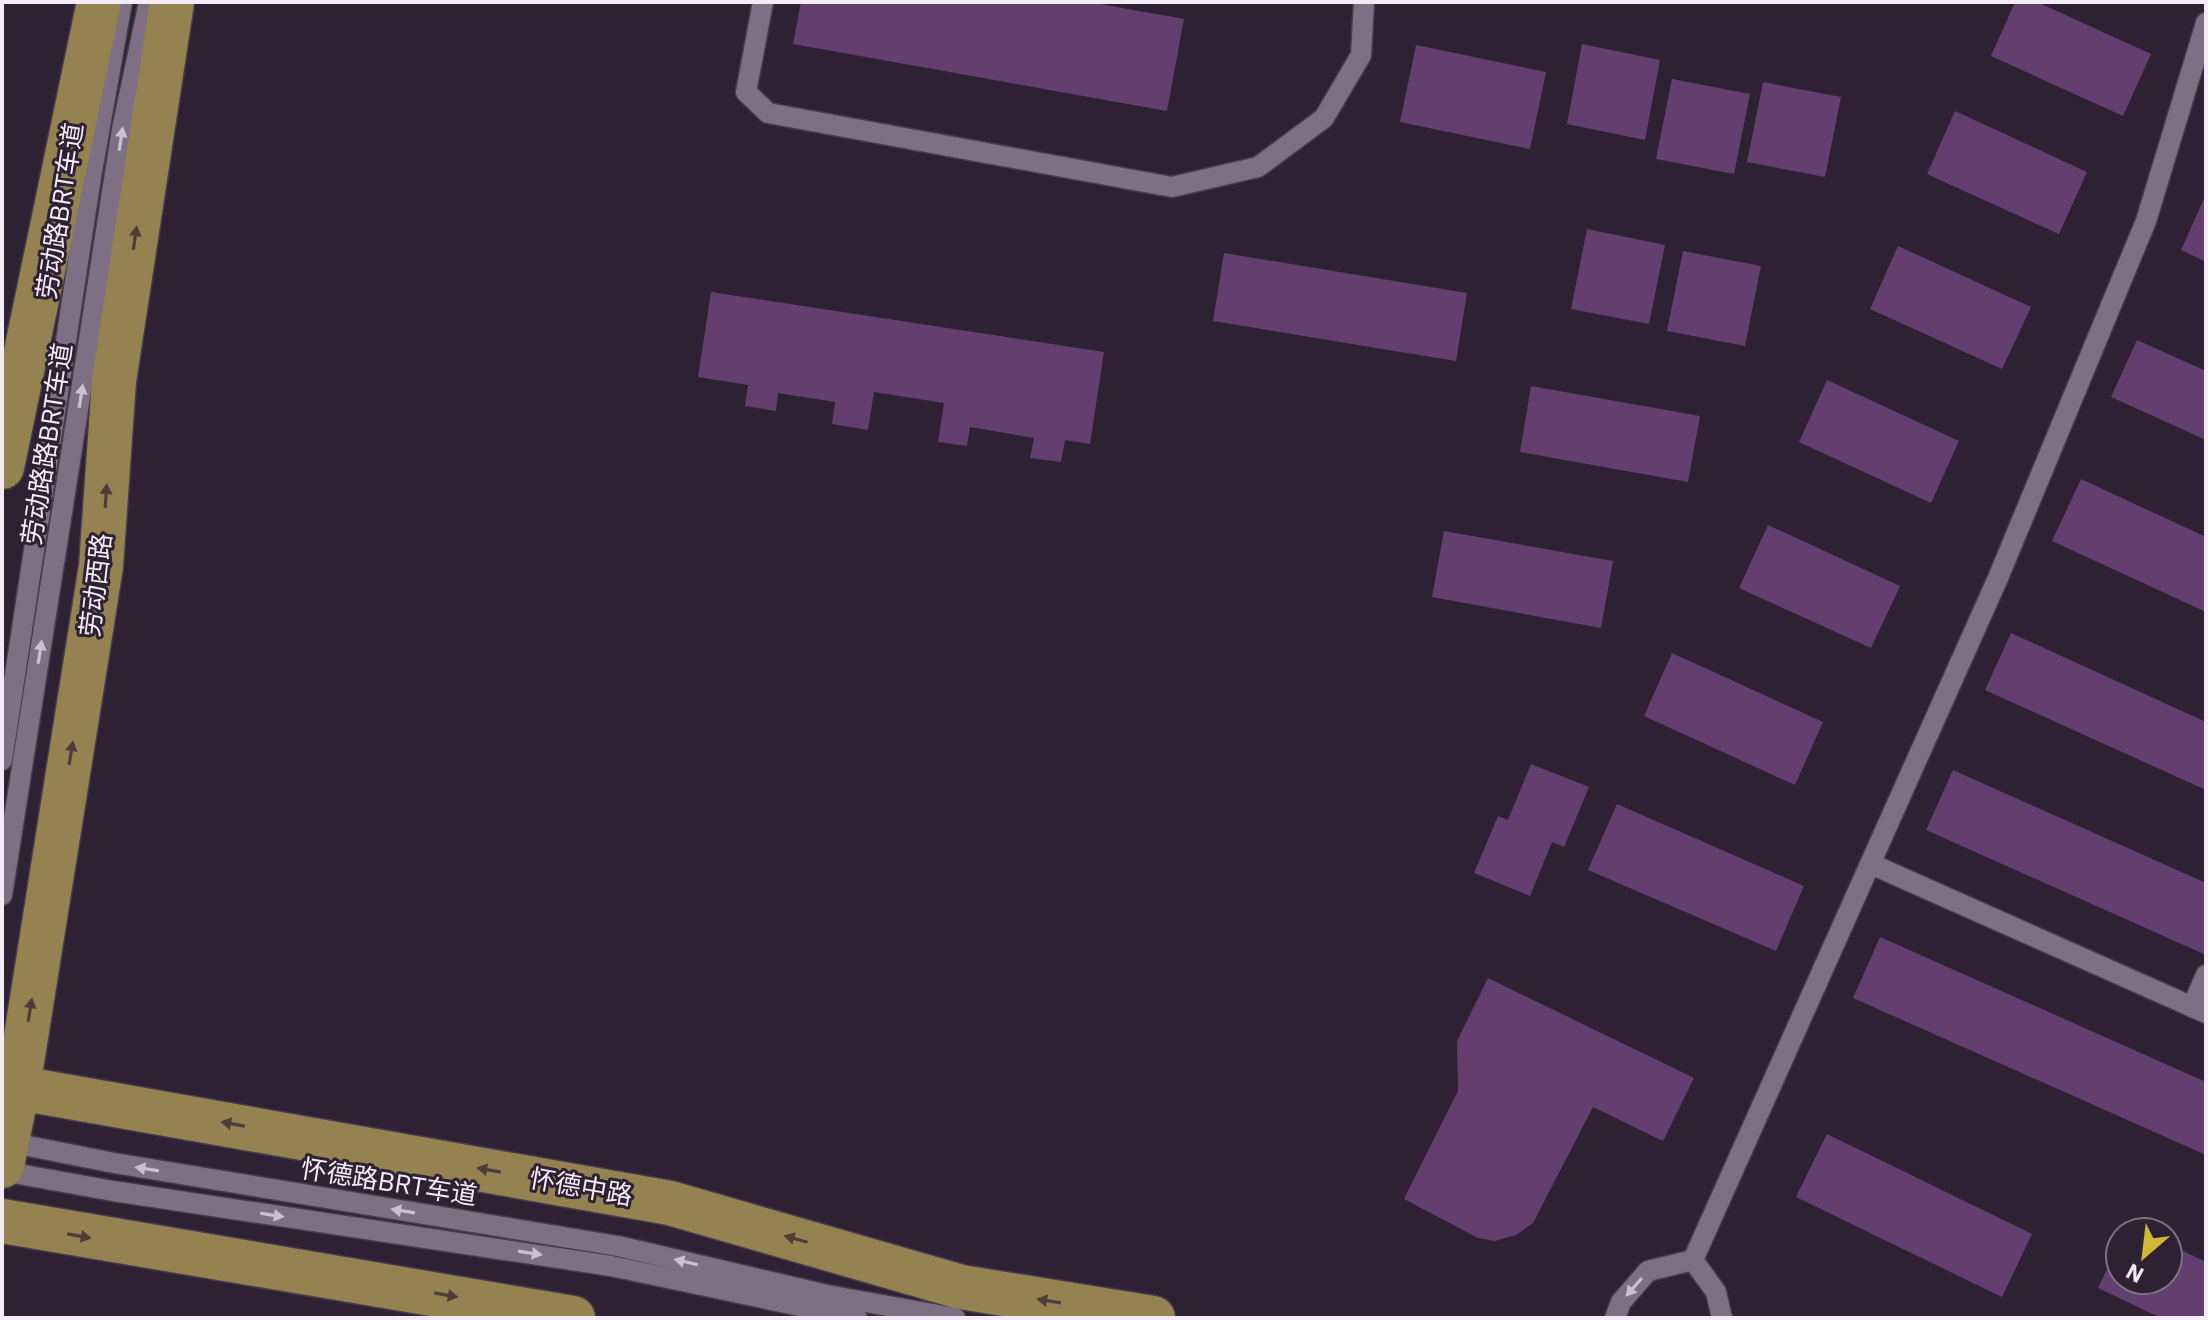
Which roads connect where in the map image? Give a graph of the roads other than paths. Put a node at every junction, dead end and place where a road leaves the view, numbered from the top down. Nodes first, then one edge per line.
1 (99, 2) edge
2 (122, 2) edge
3 (149, 2) edge
4 (172, 2) edge
5 (763, 2) edge
6 (1364, 2) edge
7 (2206, 23) edge
8 (2, 467) edge
9 (2, 760) edge
10 (1871, 864) junction
11 (2, 895) edge
12 (2206, 975) edge
13 (2199, 1010) edge
14 (10, 1086) edge
15 (3, 1155) edge
16 (2, 1221) edge
17 (1693, 1260) junction
18 (812, 1310) junction
19 (573, 1318) edge
20 (847, 1318) edge
21 (857, 1318) edge
22 (955, 1318) edge
23 (1153, 1318) edge
24 (1615, 1318) edge
25 (1722, 1318) edge

1 - 8 main road
2 - 9 lane, 劳动路BRT车道
11 -> 3 lane, 劳动路路BRT车道
14 -> 4 main road, 劳动西路
5 - 6 lane
7 - 10 lane
10 - 13 lane
10 - 17 lane
12 - 13 lane
14 - 15 main road, 劳动西路
23 -> 14 main road, 怀德中路
15 -> 18 lane, 怀德路BRT车道
22 -> 15 lane, 怀德路BRT车道
16 -> 19 main road
17 -> 24 lane
17 - 25 lane
18 - 20 lane
18 - 21 lane, 怀德路BRT车道

